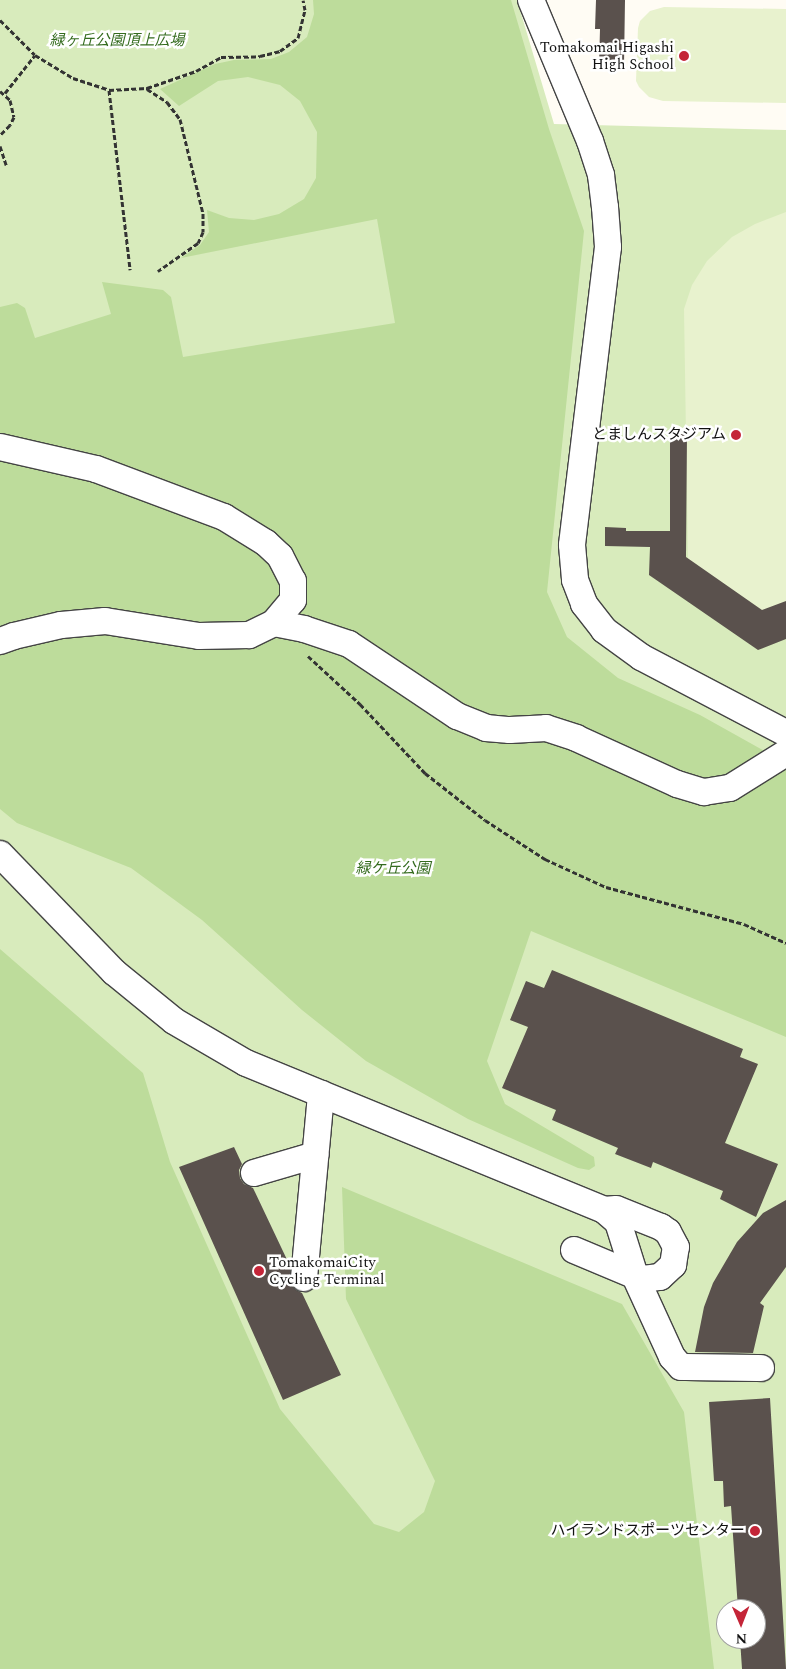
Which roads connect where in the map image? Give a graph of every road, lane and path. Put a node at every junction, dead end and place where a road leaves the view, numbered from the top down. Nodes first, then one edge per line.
1 (303, 0) edge
2 (531, 0) edge
3 (0, 20) edge
4 (35, 55) junction
5 (147, 88) junction
6 (109, 90) junction
7 (0, 91) edge
8 (5, 93) junction
9 (0, 135) edge
10 (0, 146) edge
11 (6, 165) dead end
12 (130, 270) dead end
13 (158, 271) dead end
14 (0, 447) edge
15 (274, 623) junction
16 (0, 641) edge
17 (306, 655) dead end
18 (786, 733) edge
19 (786, 753) edge
20 (0, 854) edge
21 (786, 942) edge
22 (321, 1094) junction
23 (316, 1155) junction
24 (254, 1173) dead end
25 (598, 1208) junction
26 (635, 1276) junction
27 (304, 1278) dead end
28 (761, 1368) dead end

1 - 5 path
2 - 18 street
3 - 4 path
4 - 6 path
4 - 8 path
5 - 6 path
5 - 13 path
6 - 12 path
7 - 8 path
8 - 9 path
10 - 11 path
14 - 15 street
15 - 16 street
15 - 19 street
17 - 21 path
20 - 22 street
22 - 23 street
22 - 25 street
23 - 24 street
23 - 27 street
25 - 26 street
25 - 26 street
25 - 26 street
26 - 28 street

